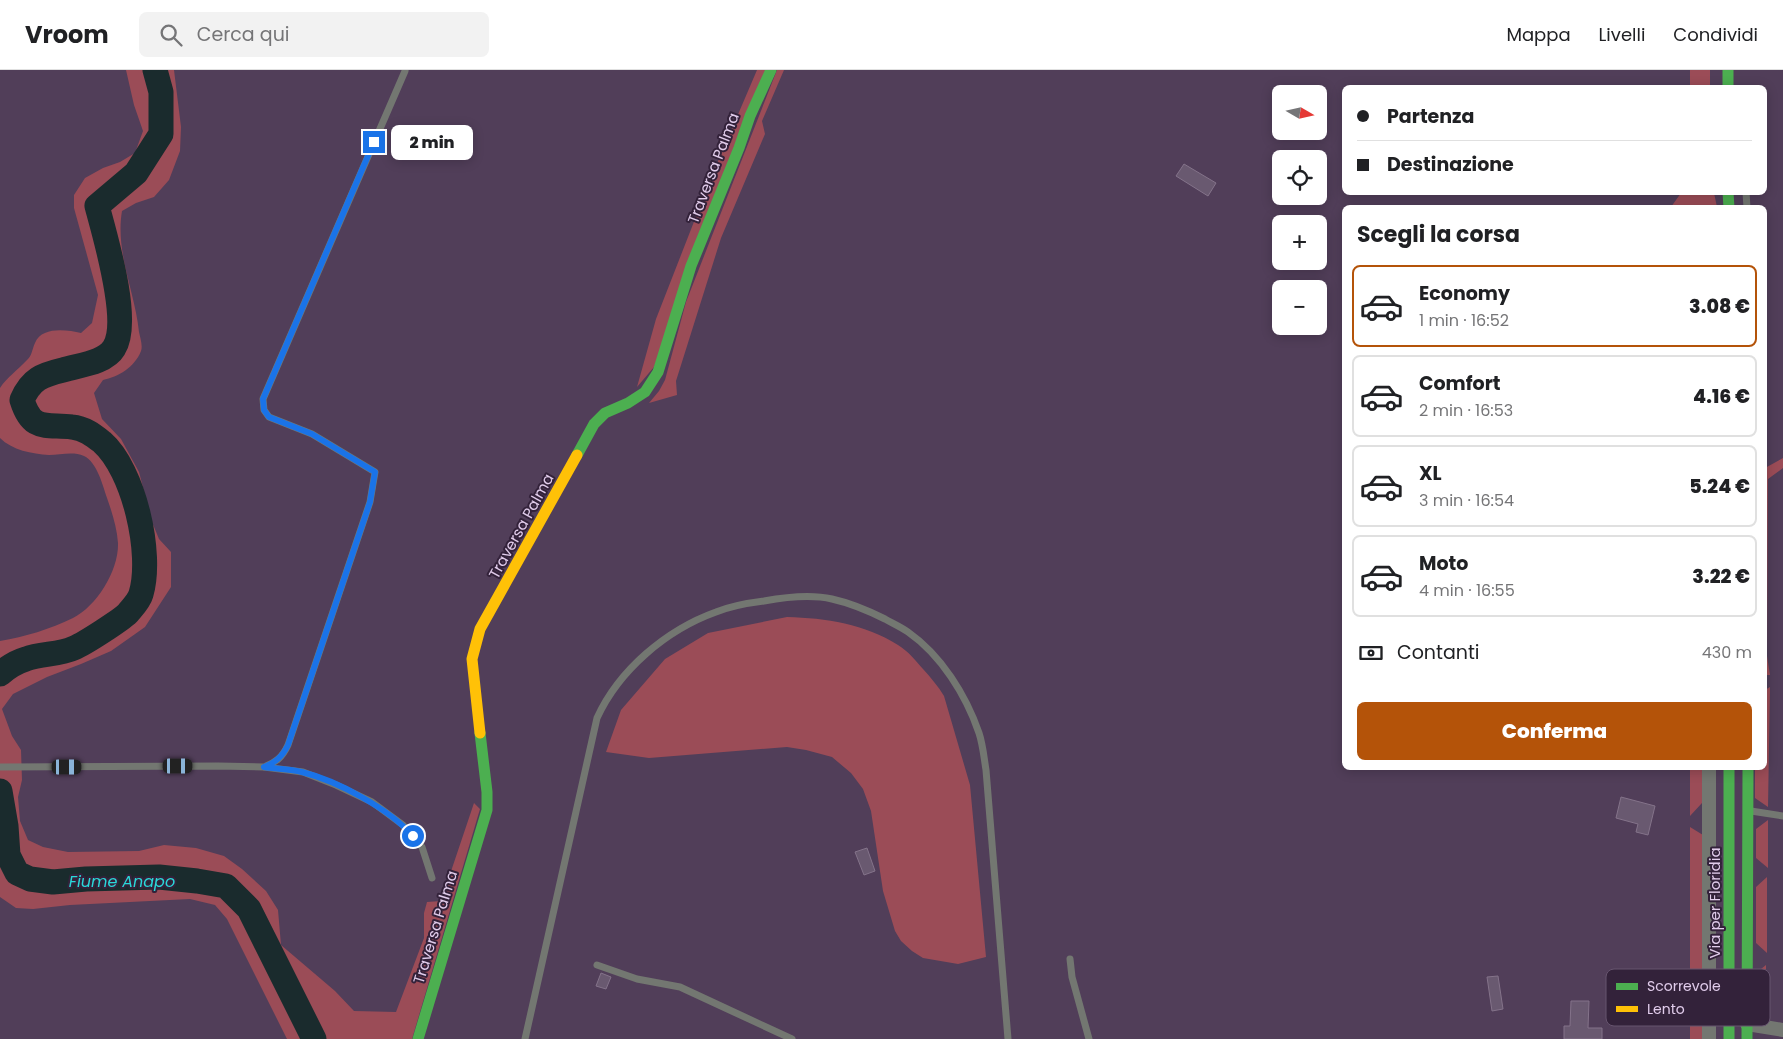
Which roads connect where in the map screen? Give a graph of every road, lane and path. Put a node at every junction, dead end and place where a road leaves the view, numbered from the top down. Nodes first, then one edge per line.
1 (771, 70) edge
2 (1728, 70) edge
3 (405, 71) edge
4 (1728, 85) edge
5 (0, 767) edge
6 (264, 767) junction
7 (1708, 770) edge
8 (1729, 770) edge
9 (1748, 770) edge
10 (1748, 811) junction
11 (1783, 816) edge
12 (432, 878) dead end
13 (1070, 959) dead end
14 (597, 966) dead end
15 (1709, 969) edge
16 (1729, 969) edge
17 (1747, 969) edge
18 (1709, 1026) edge
19 (1729, 1026) edge
20 (1747, 1026) edge
21 (1759, 1026) edge
22 (1783, 1030) edge
23 (418, 1039) edge
24 (525, 1039) edge
25 (792, 1039) edge
26 (1008, 1039) edge
27 (1089, 1039) edge
28 (1709, 1039) edge
29 (1729, 1039) edge
30 (1747, 1039) edge

1 - 23 street, Traversa Palma
2 - 4 street
3 - 6 lane
5 - 6 lane
6 - 12 lane
7 - 15 street
8 - 16 street, Via per Floridia
9 - 10 street
10 - 11 lane
10 - 17 street
13 - 27 lane
14 - 25 lane
18 - 28 street
19 - 29 street, Via per Floridia
20 - 30 street
21 - 22 street
24 - 26 lane

